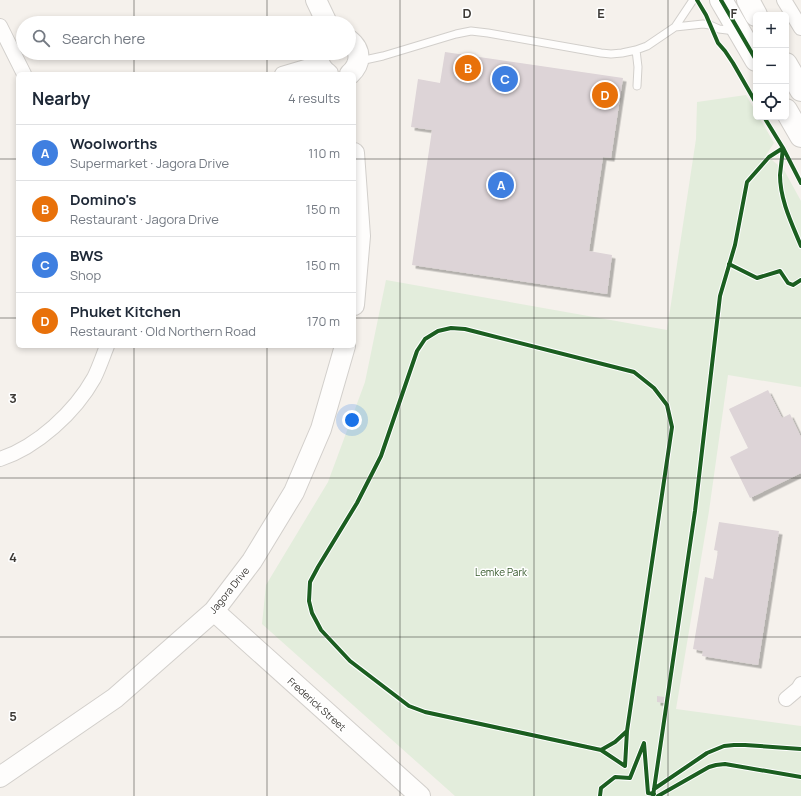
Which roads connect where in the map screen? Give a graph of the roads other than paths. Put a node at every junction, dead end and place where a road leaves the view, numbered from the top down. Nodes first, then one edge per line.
1 (316, 0) edge
2 (693, 0) edge
3 (721, 0) edge
4 (748, 0) edge
5 (784, 0) edge
6 (754, 12) edge
7 (324, 16) edge
8 (0, 26) edge
9 (675, 27) junction
10 (801, 28) edge
11 (739, 32) junction
12 (356, 46) edge
13 (636, 50) junction
14 (753, 55) edge
15 (16, 58) edge
16 (17, 60) edge
17 (322, 63) edge
18 (354, 68) edge
19 (789, 69) edge
20 (23, 72) edge
21 (289, 72) edge
22 (637, 86) dead end
23 (801, 90) edge
24 (789, 115) edge
25 (801, 136) edge
26 (356, 181) edge
27 (356, 282) edge
28 (106, 348) edge
29 (344, 348) edge
30 (0, 459) edge
31 (214, 611) junction
32 (801, 684) edge
33 (786, 699) dead end
34 (0, 777) edge
35 (420, 796) edge

1 - 7 street
2 - 9 lane
3 - 11 highway
4 - 6 highway
5 - 10 street
8 - 15 street
9 - 11 lane
9 - 13 lane
11 - 14 highway
12 - 18 street
13 - 18 lane
13 - 22 lane
16 - 20 street
17 - 21 street
19 - 23 highway
24 - 25 highway
26 - 27 street
28 - 30 street
29 - 31 street, Jagora Drive
31 - 34 street, Jagora Drive
31 - 35 street, Frederick Street
32 - 33 street

